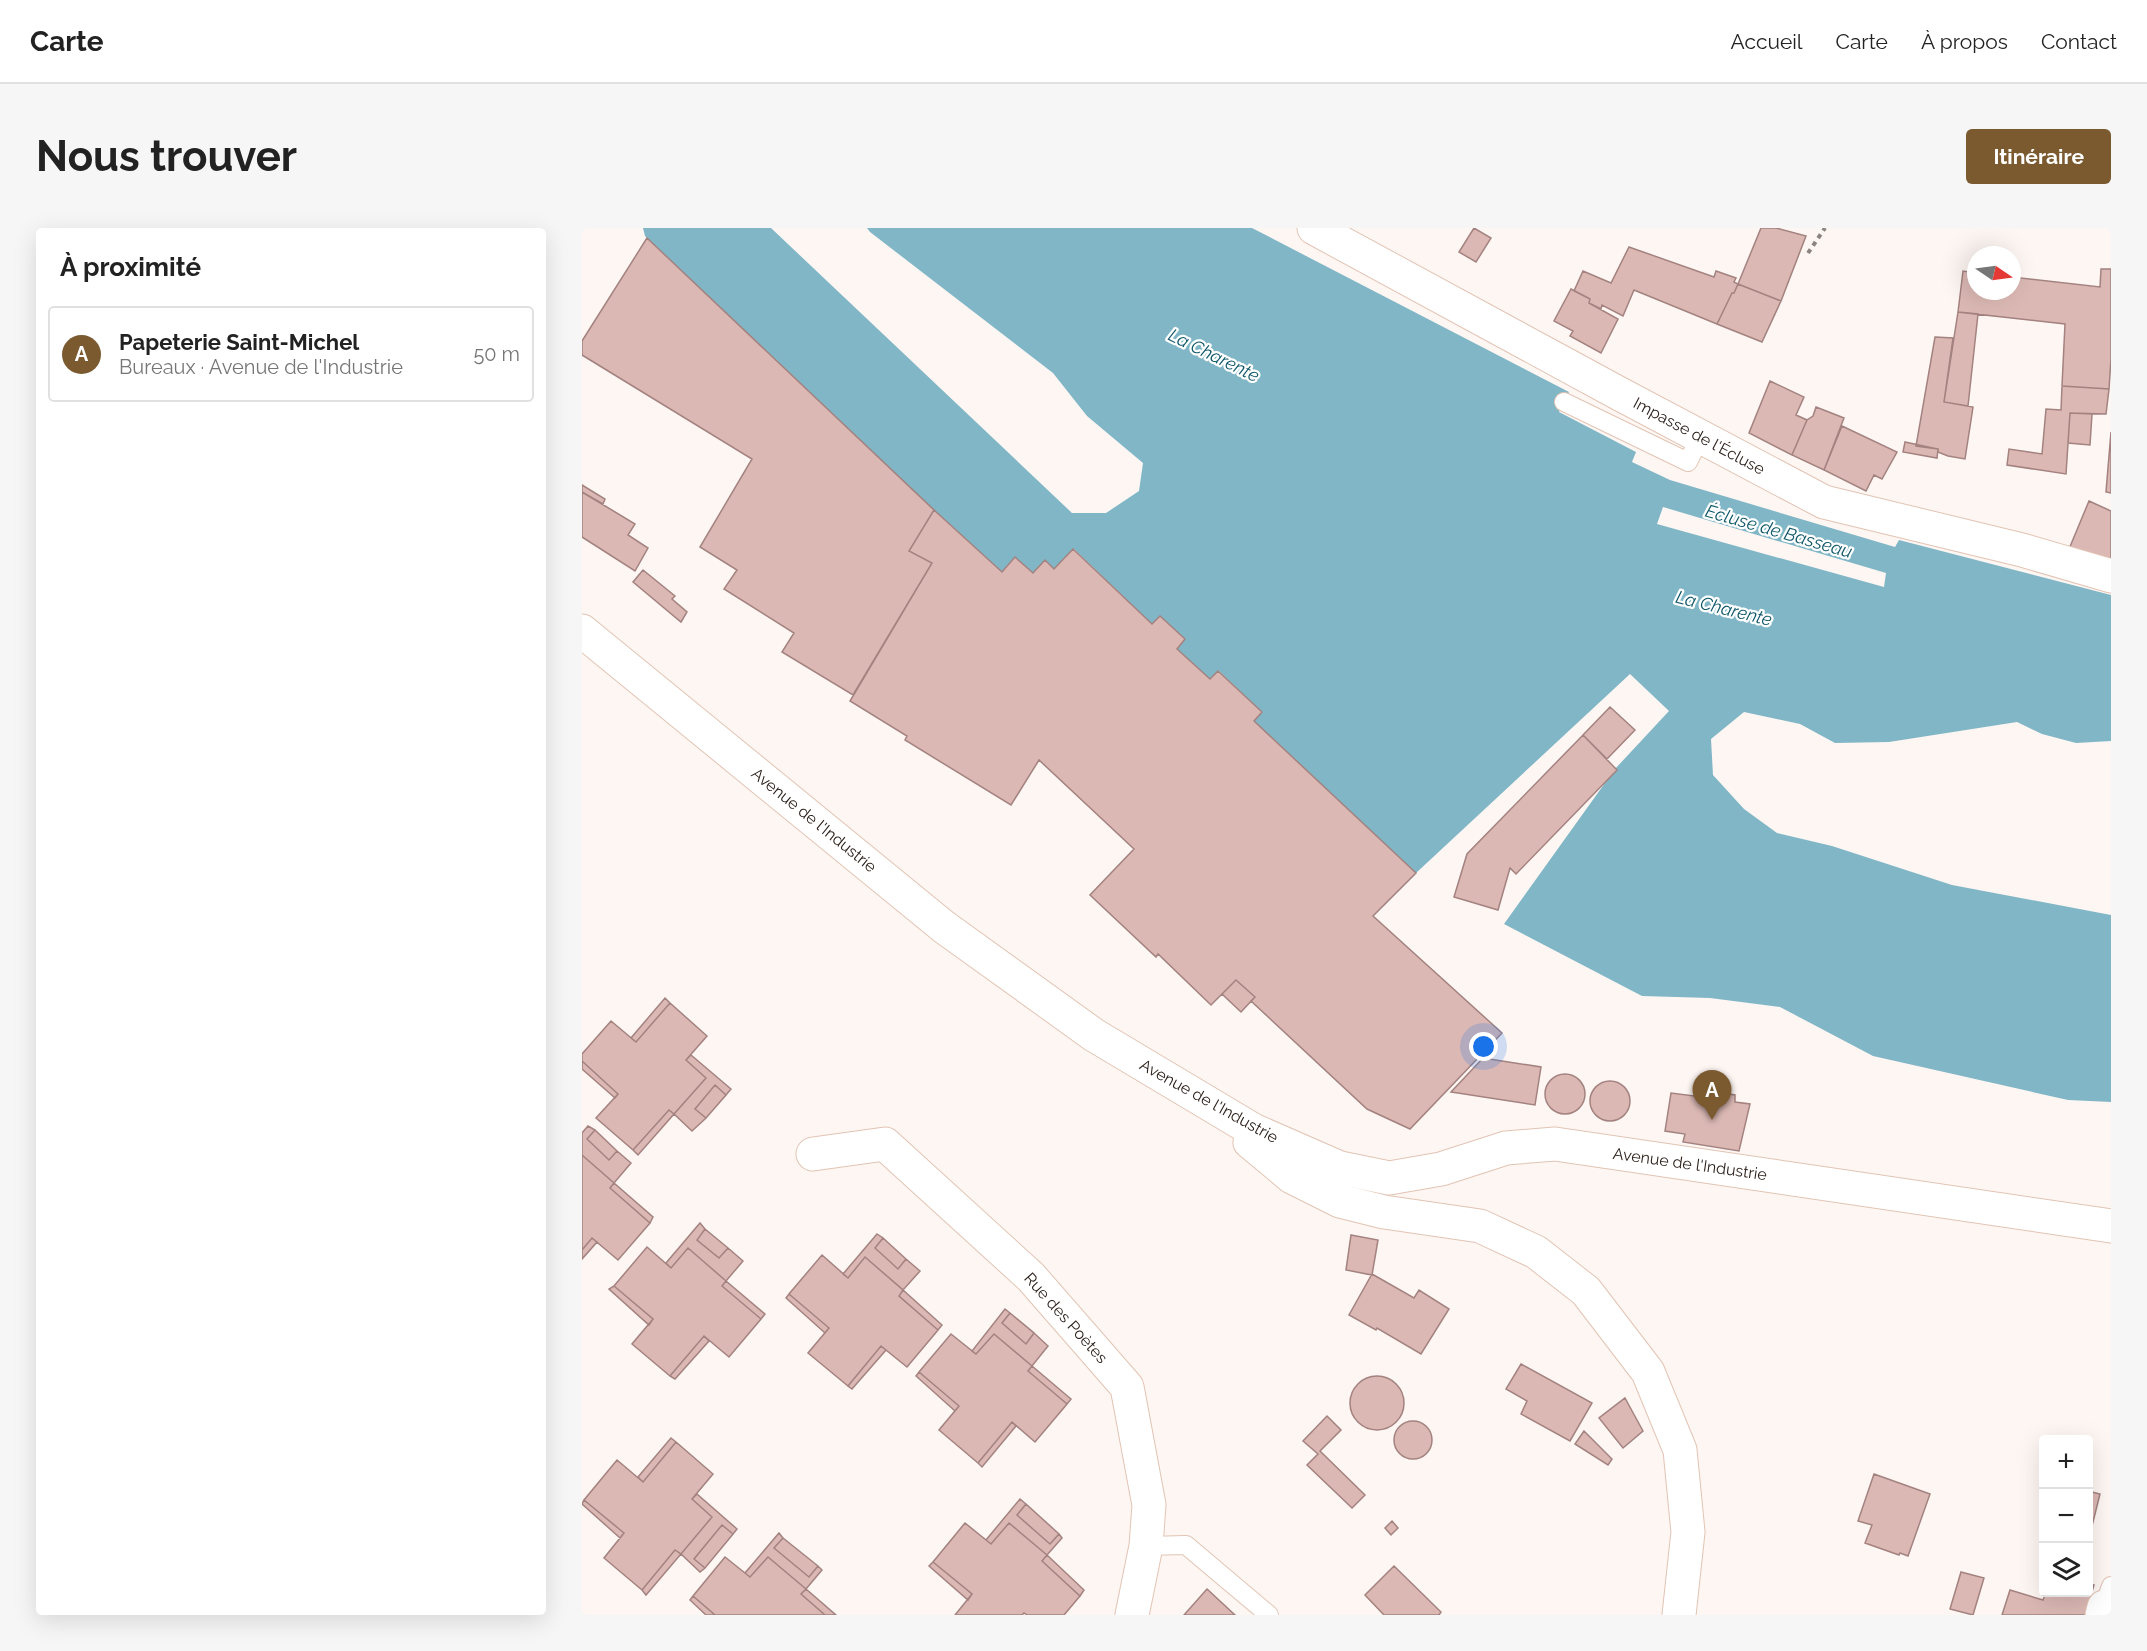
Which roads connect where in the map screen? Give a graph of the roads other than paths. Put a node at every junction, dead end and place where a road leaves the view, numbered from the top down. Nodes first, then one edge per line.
1 (1314, 228) edge
2 (1564, 402) dead end
3 (1700, 436) junction
4 (2111, 576) edge
5 (582, 631) edge
6 (1253, 1130) junction
7 (813, 1154) dead end
8 (2111, 1226) edge
9 (1146, 1546) junction
10 (1132, 1615) edge
11 (1269, 1615) edge
12 (1679, 1615) edge

1 - 3 street, Impasse de l'Écluse
2 - 3 lane
3 - 4 street, Impasse de l'Écluse
5 - 6 street, Avenue de l'Industrie
6 - 8 street, Avenue de l'Industrie
6 - 12 street
7 - 9 street, Rue des Poètes
9 - 10 street, Rue des Poètes
9 - 11 lane

